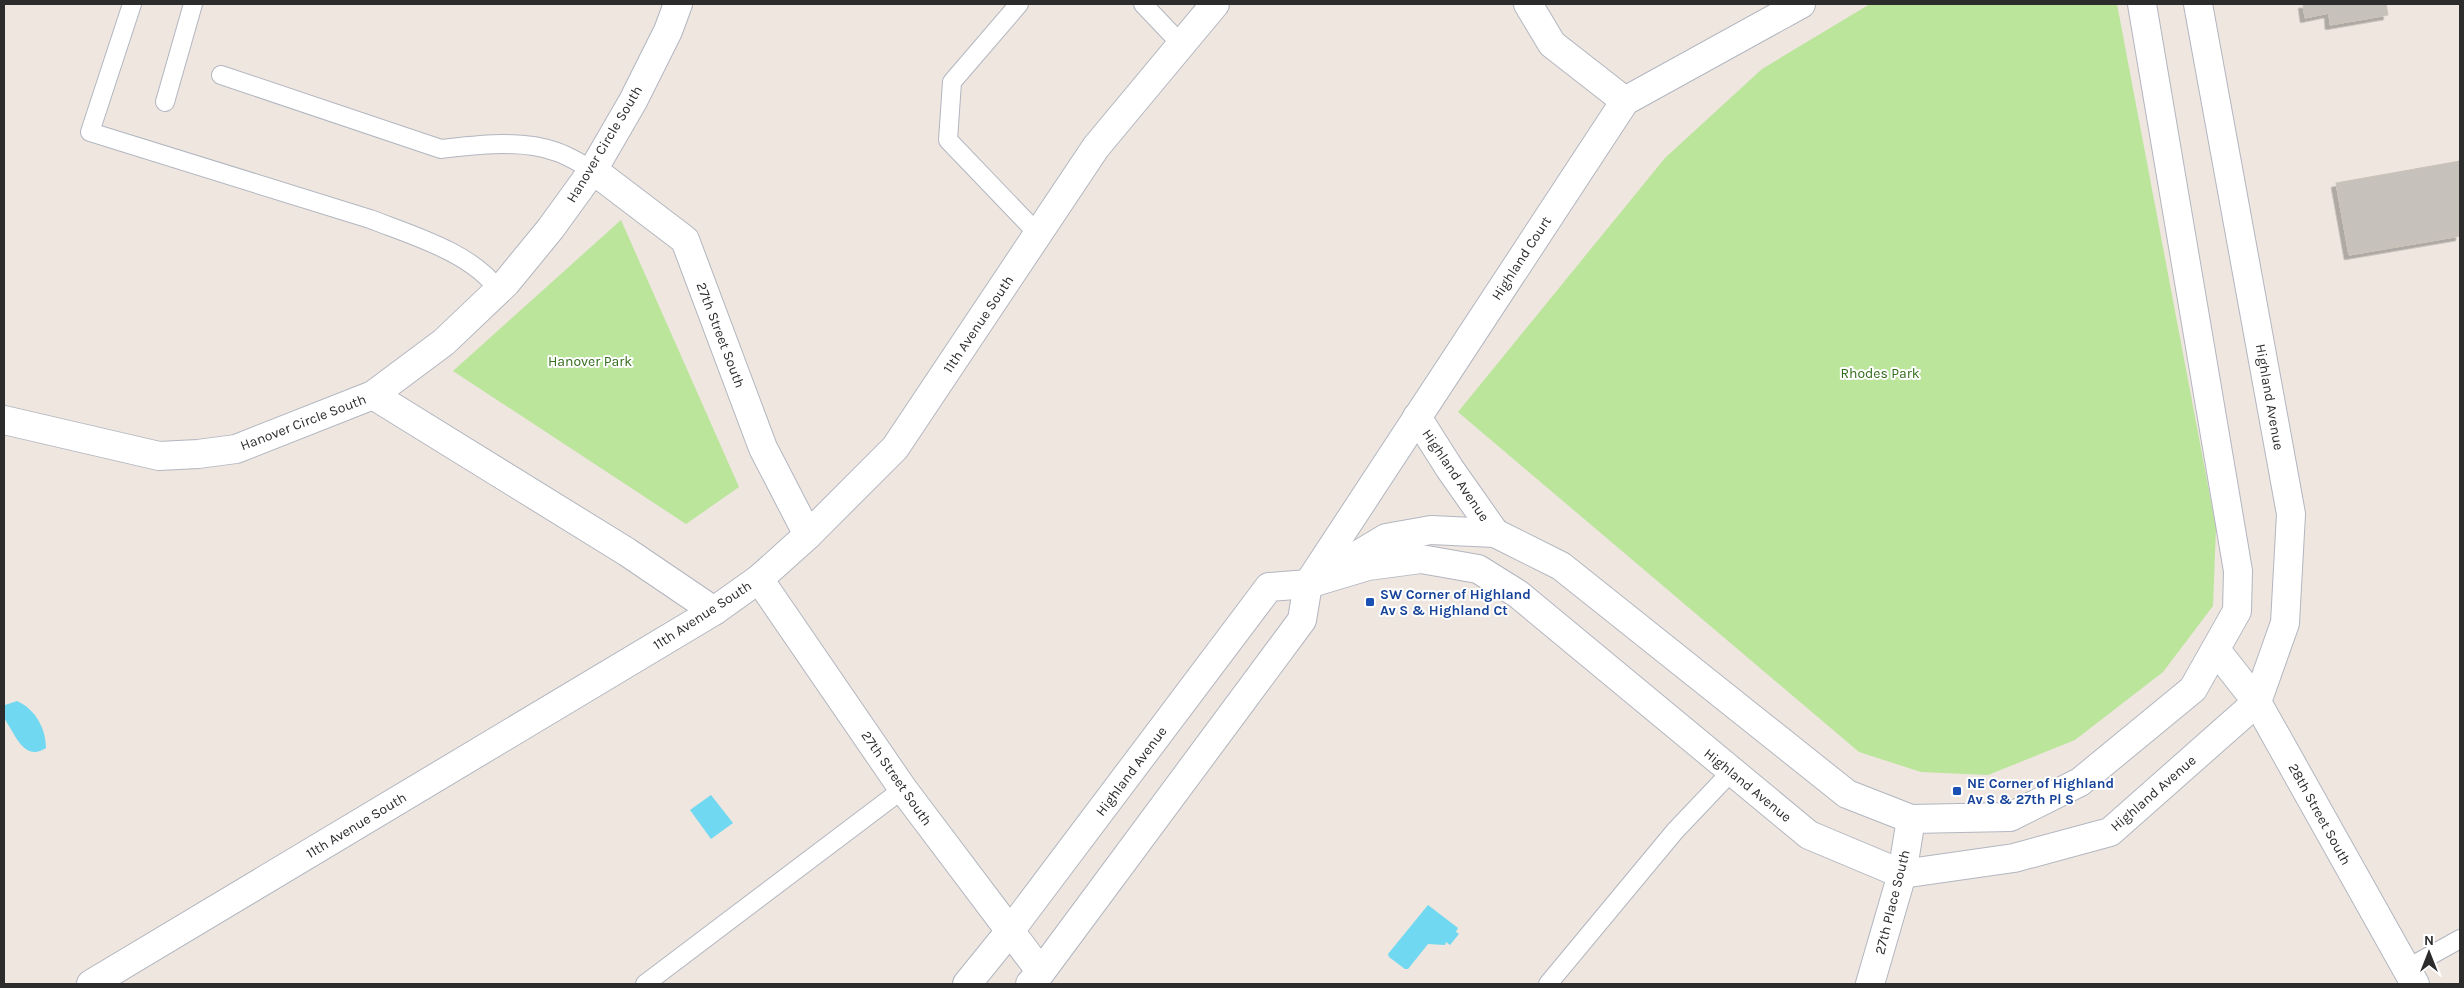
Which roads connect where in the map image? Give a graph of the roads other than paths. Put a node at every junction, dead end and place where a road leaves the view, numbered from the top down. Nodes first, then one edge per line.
1 (132, 4) edge
2 (193, 4) edge
3 (678, 4) edge
4 (1019, 4) edge
5 (1143, 4) edge
6 (1214, 4) edge
7 (1528, 4) edge
8 (1801, 4) edge
9 (2142, 4) edge
10 (2198, 4) edge
11 (1181, 44) junction
12 (221, 75) dead end
13 (1624, 101) junction
14 (165, 102) dead end
15 (593, 170) junction
16 (1038, 234) junction
17 (498, 290) junction
18 (373, 395) junction
19 (1417, 417) junction
20 (4, 420) edge
21 (1495, 533) junction
22 (808, 535) junction
23 (759, 579) junction
24 (1308, 584) junction
25 (714, 611) junction
26 (2216, 650) junction
27 (2257, 702) junction
28 (1731, 772) junction
29 (903, 789) junction
30 (1911, 819) junction
31 (1902, 874) junction
32 (1010, 932) junction
33 (2460, 939) edge
34 (2411, 976) edge
35 (1036, 978) edge
36 (91, 984) edge
37 (645, 984) edge
38 (967, 984) edge
39 (1548, 984) edge
40 (1870, 984) edge

1 - 17 lane
2 - 14 lane
3 - 15 street, Hanover Circle South
4 - 16 lane
5 - 11 lane
6 - 11 street, 11th Avenue South
7 - 13 street
8 - 13 street, Highland Court
9 - 26 street, Highland Avenue
10 - 27 street, Highland Avenue
11 - 16 street, 11th Avenue South
12 - 15 lane
13 - 19 street, Highland Court
15 - 17 street, Hanover Circle South
15 - 22 street, 27th Street South
16 - 22 street, 11th Avenue South
17 - 18 street, Hanover Circle South
18 - 20 street, Hanover Circle South
18 - 25 street
19 - 21 street, Highland Avenue
19 - 24 street, Highland Court
21 - 24 street, Highland Avenue
21 - 30 street, Highland Avenue
22 - 23 street, 11th Avenue South
23 - 25 street, 11th Avenue South
23 - 29 street, 27th Street South
24 - 28 street, Highland Avenue
24 - 32 street, Highland Avenue
24 - 35 street
25 - 36 street, 11th Avenue South
26 - 27 street, 28th Street South
26 - 30 street, Highland Avenue
27 - 31 street, Highland Avenue
27 - 34 street, 28th Street South
28 - 31 street, Highland Avenue
28 - 39 lane
29 - 32 street, 27th Street South
29 - 37 lane
30 - 31 street, 27th Place South
31 - 40 street, 27th Place South
32 - 35 street, 27th Street South
32 - 38 street, Highland Avenue
33 - 34 lane

